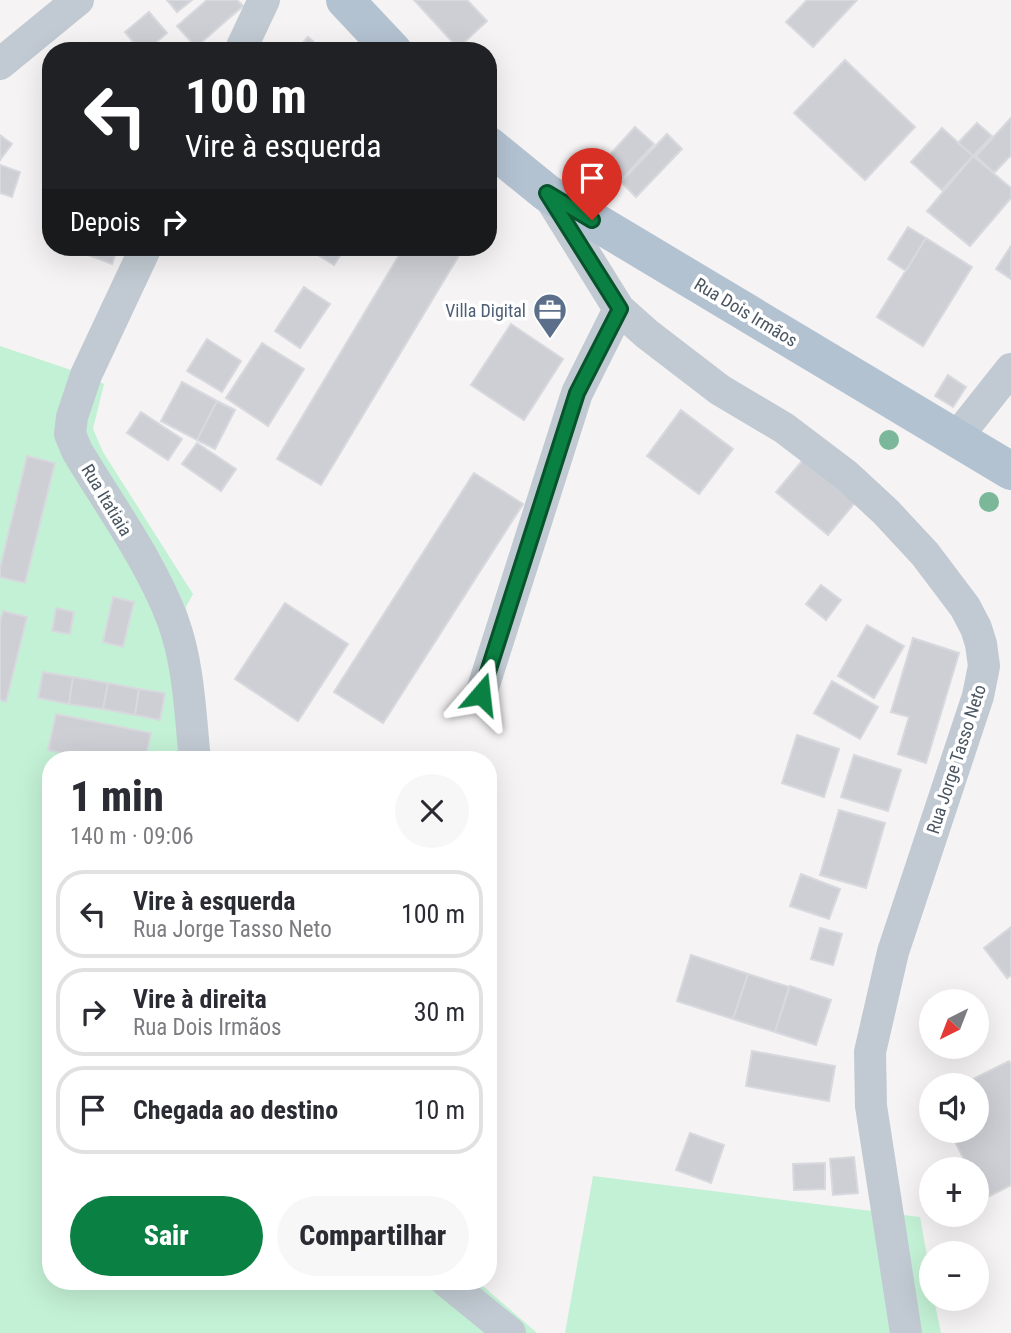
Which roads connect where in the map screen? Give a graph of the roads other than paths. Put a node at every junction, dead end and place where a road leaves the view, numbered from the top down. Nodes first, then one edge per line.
1 (78, 0) edge
2 (264, 0) edge
3 (345, 0) edge
4 (244, 42) edge
5 (385, 42) edge
6 (0, 64) edge
7 (497, 152) edge
8 (547, 193) junction
9 (142, 256) edge
10 (620, 309) junction
11 (1011, 369) edge
12 (957, 437) junction
13 (1011, 471) edge
14 (481, 694) dead end
15 (194, 751) edge
16 (457, 1290) edge
17 (509, 1333) edge
18 (906, 1333) edge

1 - 6 street
2 - 4 street
3 - 5 main road
7 - 8 main road, Rua Dois Irmãos
8 - 10 street, Rua Jorge Tasso Neto
8 - 12 main road, Rua Dois Irmãos
9 - 15 street, Rua Itatiaia
10 - 14 street
10 - 18 street, Rua Jorge Tasso Neto
11 - 12 street
12 - 13 main road, Rua Dois Irmãos
16 - 17 street

